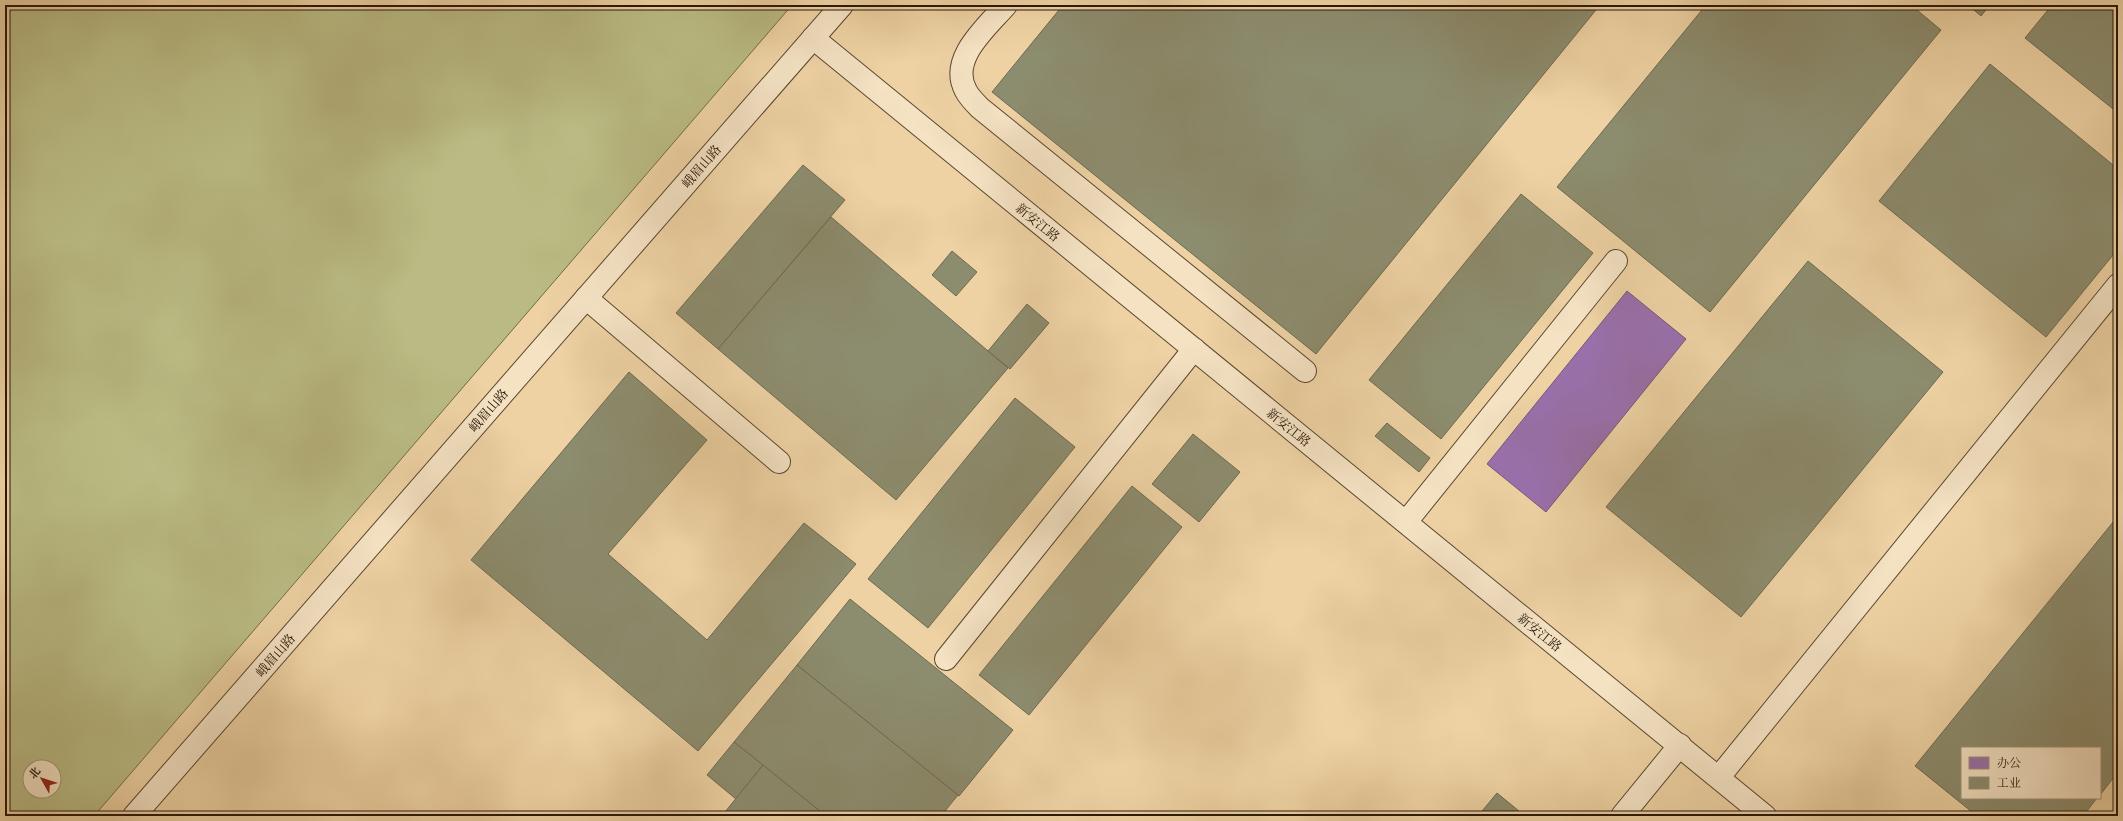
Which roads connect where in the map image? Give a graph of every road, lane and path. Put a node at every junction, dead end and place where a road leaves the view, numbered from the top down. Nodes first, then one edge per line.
1 (842, 5) edge
2 (1006, 5) edge
3 (813, 38) junction
4 (1616, 261) dead end
5 (2118, 285) edge
6 (586, 298) junction
7 (1194, 349) junction
8 (1305, 371) dead end
9 (779, 462) dead end
10 (1406, 522) junction
11 (946, 659) dead end
12 (1680, 746) junction
13 (1719, 778) junction
14 (134, 816) edge
15 (1622, 816) edge
16 (1765, 816) edge

1 - 3 street, 峨眉山路
2 - 8 street
3 - 6 street, 峨眉山路
3 - 7 street, 新安江路
4 - 10 street
5 - 13 street
6 - 9 street
6 - 14 street, 峨眉山路
7 - 10 street, 新安江路
7 - 11 street
10 - 12 street, 新安江路
12 - 13 street, 新安江路
12 - 15 street
13 - 16 street, 新安江路

